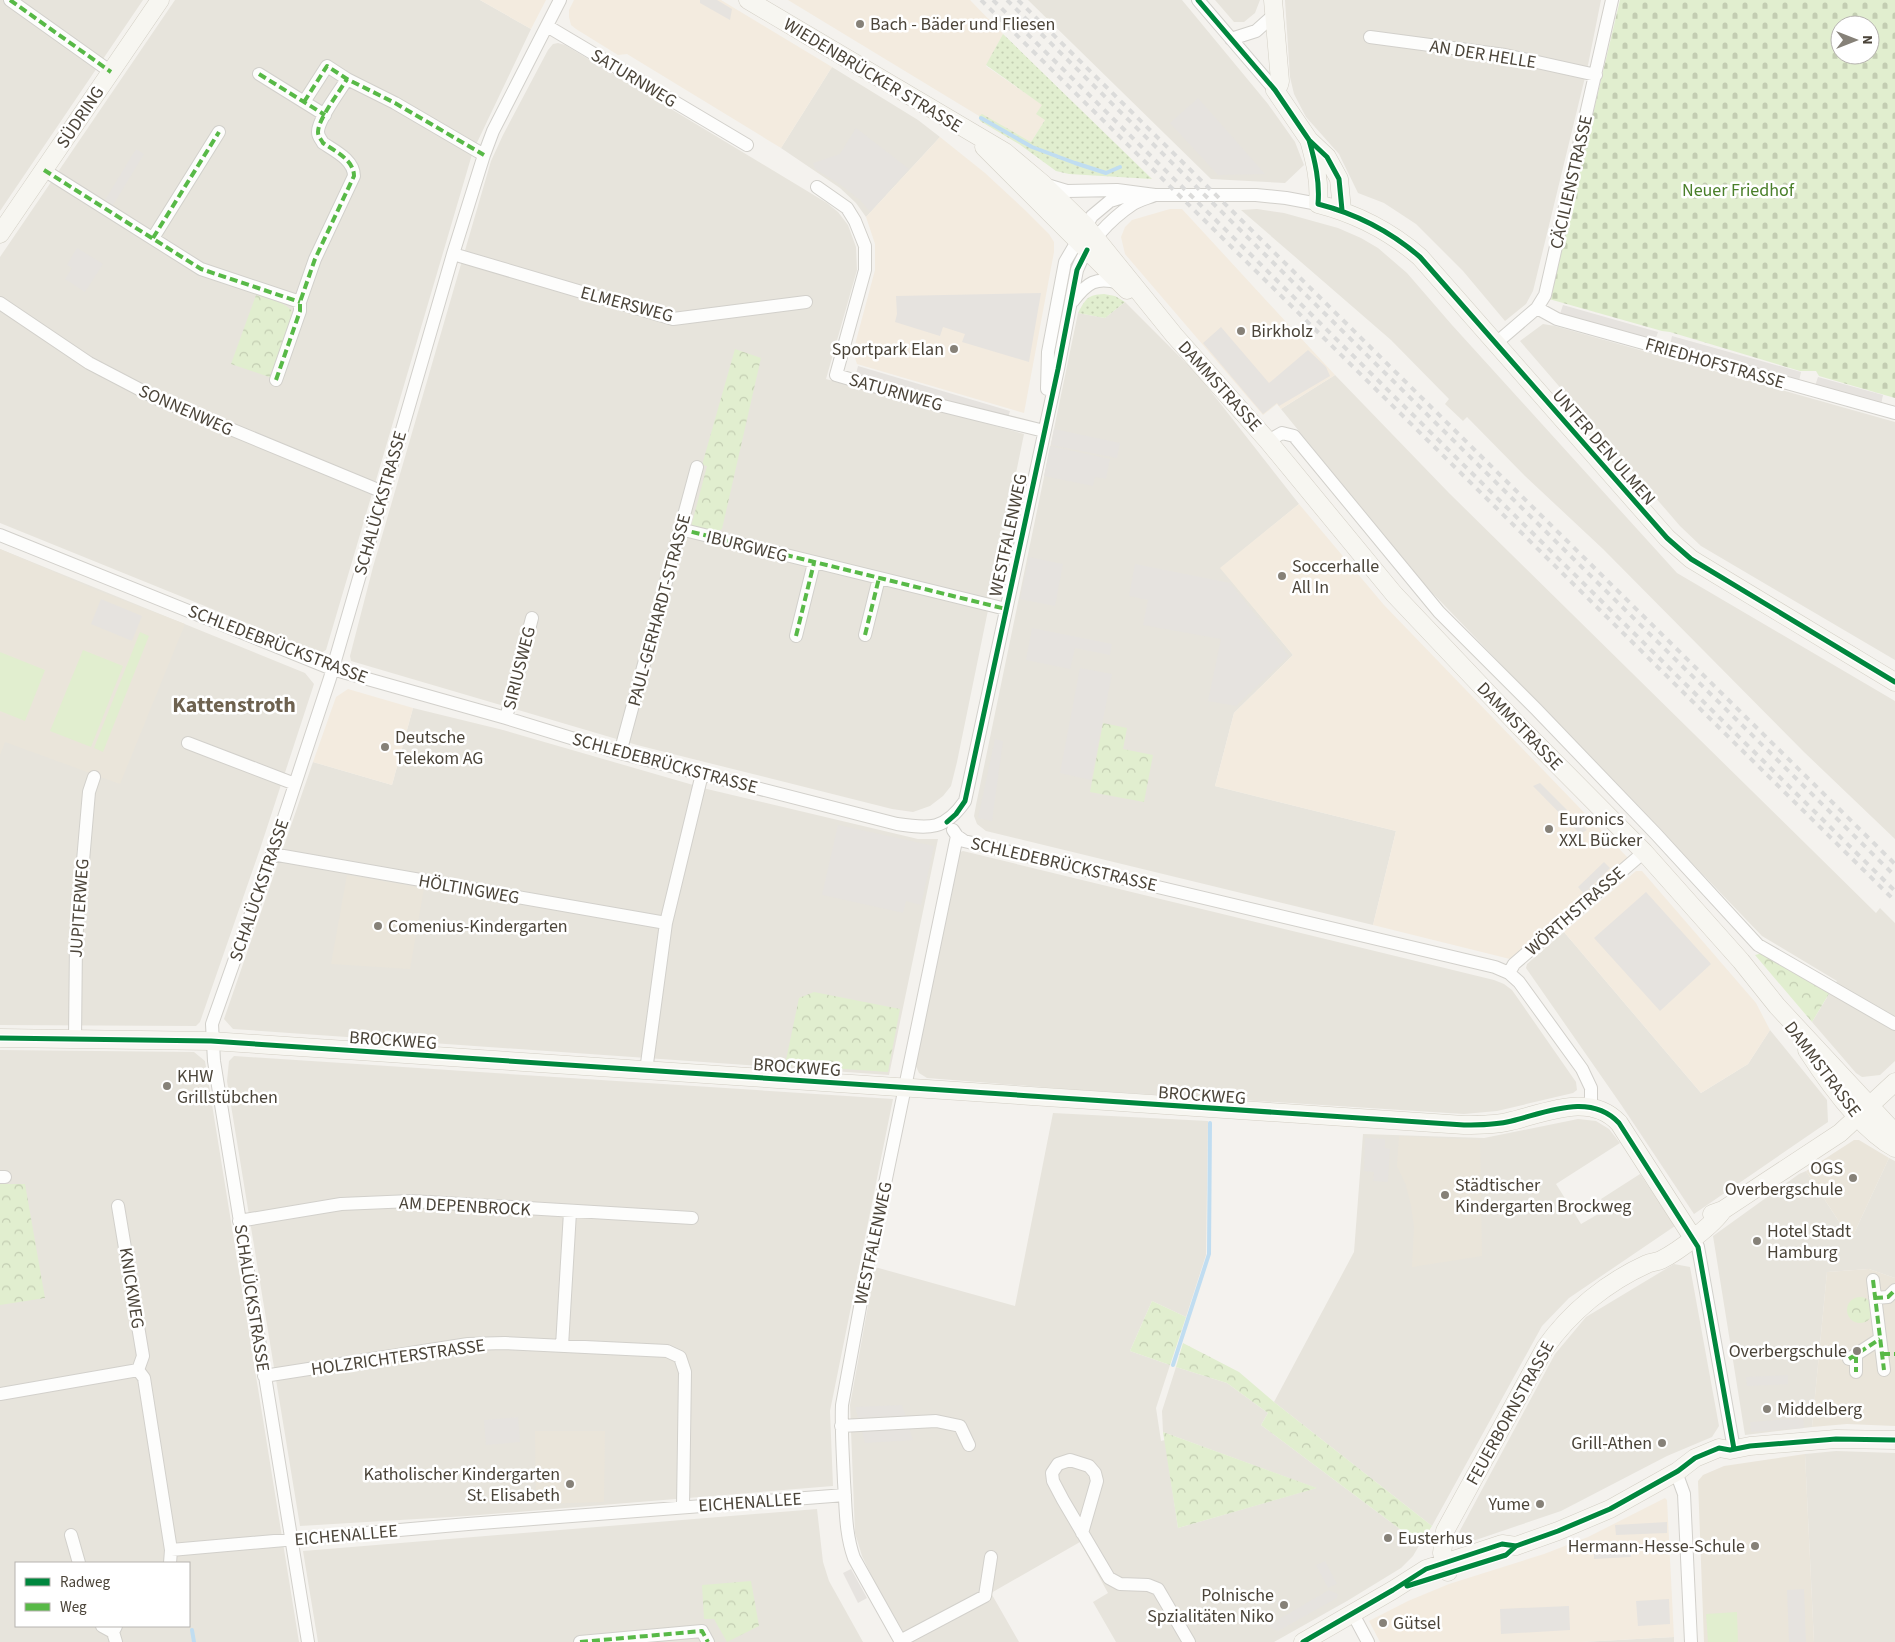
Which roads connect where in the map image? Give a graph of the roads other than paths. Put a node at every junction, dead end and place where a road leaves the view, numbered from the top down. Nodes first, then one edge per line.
1 (10, 0) edge
2 (160, 0) edge
3 (560, 0) edge
4 (748, 0) edge
5 (1198, 0) edge
6 (1612, 0) edge
7 (1274, 7) edge
8 (547, 26) junction
9 (1370, 37) dead end
10 (1231, 39) junction
11 (111, 72) junction
12 (259, 74) dead end
13 (1596, 75) junction
14 (347, 79) junction
15 (1275, 90) junction
16 (304, 102) junction
17 (325, 115) junction
18 (219, 132) dead end
19 (972, 134) junction
20 (1309, 140) junction
21 (747, 145) dead end
22 (484, 155) junction
23 (44, 170) junction
24 (1043, 184) junction
25 (817, 187) dead end
26 (1136, 193) junction
27 (1155, 195) junction
28 (1318, 204) junction
29 (1342, 210) junction
30 (0, 234) edge
31 (153, 238) junction
32 (1086, 238) junction
33 (453, 254) junction
34 (1119, 283) junction
35 (300, 302) junction
36 (806, 302) dead end
37 (0, 303) edge
38 (1071, 303) junction
39 (1537, 308) junction
40 (1171, 331) junction
41 (1495, 344) junction
42 (276, 380) dead end
43 (1895, 413) edge
44 (1047, 417) junction
45 (1044, 431) junction
46 (1268, 441) junction
47 (697, 467) dead end
48 (384, 492) junction
49 (680, 529) junction
50 (0, 535) edge
51 (814, 562) junction
52 (879, 578) junction
53 (1006, 609) junction
54 (532, 618) dead end
55 (865, 635) dead end
56 (796, 636) dead end
57 (332, 669) junction
58 (1895, 682) edge
59 (506, 718) junction
60 (188, 743) dead end
61 (620, 753) junction
62 (702, 774) junction
63 (94, 777) dead end
64 (295, 784) junction
65 (948, 822) junction
66 (957, 836) junction
67 (1644, 852) junction
68 (272, 854) junction
69 (666, 923) junction
70 (1758, 945) junction
71 (1741, 961) junction
72 (1509, 973) junction
73 (1895, 1024) edge
74 (0, 1038) edge
75 (75, 1040) junction
76 (211, 1041) junction
77 (646, 1070) junction
78 (1895, 1082) edge
79 (905, 1088) junction
80 (1591, 1106) junction
81 (1864, 1111) junction
82 (1895, 1133) edge
83 (1895, 1148) edge
84 (118, 1206) dead end
85 (570, 1212) junction
86 (692, 1218) dead end
87 (239, 1221) junction
88 (1691, 1234) junction
89 (1873, 1280) dead end
90 (1895, 1290) edge
91 (1875, 1298) junction
92 (1880, 1339) junction
93 (562, 1346) junction
94 (1882, 1354) junction
95 (1895, 1354) edge
96 (138, 1370) junction
97 (1884, 1370) dead end
98 (1856, 1372) dead end
99 (264, 1376) junction
100 (0, 1394) edge
101 (841, 1426) junction
102 (1895, 1440) edge
103 (969, 1445) dead end
104 (1732, 1449) junction
105 (1677, 1471) junction
106 (845, 1495) junction
107 (683, 1507) junction
108 (1082, 1532) junction
109 (71, 1535) dead end
110 (292, 1540) junction
111 (171, 1557) edge
112 (991, 1557) dead end
113 (79, 1562) edge
114 (1446, 1568) junction
115 (1353, 1614) junction
116 (308, 1642) edge
117 (580, 1642) edge
118 (588, 1642) edge
119 (708, 1642) edge
120 (901, 1642) edge
121 (1189, 1642) edge
122 (1303, 1642) edge
123 (1368, 1642) edge
124 (1691, 1642) edge

1 - 11 street
2 - 11 street, SÜDRING
3 - 8 street, SCHALÜCKSTRASSE
4 - 19 street, WIEDENBRÜCKER STRASSE
5 - 10 street
6 - 13 street, CÄCILIENSTRASSE
7 - 10 street
7 - 15 street
8 - 21 street, SATURNWEG
8 - 22 street, SCHALÜCKSTRASSE
9 - 13 street, AN DER HELLE
10 - 15 street
11 - 23 street, SÜDRING
12 - 16 street
13 - 39 street, CÄCILIENSTRASSE
14 - 16 street
14 - 17 street
14 - 22 street
15 - 20 street
16 - 17 street
17 - 35 street
18 - 31 street
19 - 24 street, WIEDENBRÜCKER STRASSE
19 - 32 street, WIEDENBRÜCKER STRASSE
20 - 28 street
20 - 29 street
22 - 33 street, SCHALÜCKSTRASSE
23 - 30 street, SÜDRING
23 - 31 street
24 - 26 street, UNTER DEN ULMEN
24 - 32 street, WIEDENBRÜCKER STRASSE
25 - 45 street, SATURNWEG
26 - 27 street, UNTER DEN ULMEN
26 - 32 street, UNTER DEN ULMEN
27 - 28 street, UNTER DEN ULMEN
27 - 32 street, UNTER DEN ULMEN
28 - 29 street, UNTER DEN ULMEN
29 - 41 street, UNTER DEN ULMEN
31 - 35 street
32 - 34 street, DAMMSTRASSE
32 - 38 street, WESTFALENWEG
32 - 40 street, DAMMSTRASSE
32 - 44 street, WESTFALENWEG
33 - 36 street, ELMERSWEG
33 - 48 street, SCHALÜCKSTRASSE
34 - 38 street, WESTFALENWEG
34 - 40 street, DAMMSTRASSE
35 - 42 street
37 - 48 street, SONNENWEG
38 - 44 street, WESTFALENWEG
39 - 41 street, CÄCILIENSTRASSE
39 - 43 street, FRIEDHOFSTRASSE
40 - 46 street, DAMMSTRASSE
41 - 58 street, UNTER DEN ULMEN
44 - 45 street, WESTFALENWEG
45 - 53 street, WESTFALENWEG
46 - 67 street, DAMMSTRASSE
46 - 70 street, DAMMSTRASSE
47 - 49 street, PAUL-GERHARDT-STRASSE
48 - 57 street, SCHALÜCKSTRASSE
49 - 51 street, IBURGWEG
49 - 61 street, PAUL-GERHARDT-STRASSE
50 - 57 street, SCHLEDEBRÜCKSTRASSE
51 - 52 street, IBURGWEG
51 - 56 street
52 - 53 street, IBURGWEG
52 - 55 street
53 - 65 street, WESTFALENWEG
54 - 59 street, SIRIUSWEG
57 - 59 street, SCHLEDEBRÜCKSTRASSE
57 - 64 street, SCHALÜCKSTRASSE
59 - 61 street, SCHLEDEBRÜCKSTRASSE
60 - 64 street
61 - 62 street, SCHLEDEBRÜCKSTRASSE
62 - 65 street, SCHLEDEBRÜCKSTRASSE
62 - 69 street
63 - 75 street, JUPITERWEG
64 - 68 street, SCHALÜCKSTRASSE
65 - 66 street, SCHLEDEBRÜCKSTRASSE
66 - 72 street, SCHLEDEBRÜCKSTRASSE
66 - 79 street, WESTFALENWEG
67 - 71 street, DAMMSTRASSE
67 - 72 street, WÖRTHSTRASSE
68 - 69 street, HÖLTINGWEG
68 - 76 street, SCHALÜCKSTRASSE
69 - 77 street
70 - 71 street
70 - 73 street
71 - 81 street, DAMMSTRASSE
72 - 80 street, SCHLEDEBRÜCKSTRASSE
74 - 75 street, BROCKWEG
75 - 76 street, BROCKWEG
76 - 77 street, BROCKWEG
76 - 87 street, SCHALÜCKSTRASSE
77 - 79 street, BROCKWEG
78 - 81 street, FEUERBORNSTRASSE
79 - 80 street, BROCKWEG
79 - 101 street, WESTFALENWEG
80 - 88 street
81 - 82 street, DAMMSTRASSE
81 - 83 street, DAMMSTRASSE
81 - 88 street, FEUERBORNSTRASSE
84 - 96 street, KNICKWEG
85 - 86 street, AM DEPENBROCK
85 - 87 street, AM DEPENBROCK
85 - 93 street
87 - 99 street, SCHALÜCKSTRASSE
88 - 104 street
88 - 114 street, FEUERBORNSTRASSE
89 - 91 street
90 - 91 street
91 - 92 street
92 - 94 street
92 - 98 street
93 - 99 street, HOLZRICHTERSTRASSE
93 - 107 street, HOLZRICHTERSTRASSE
94 - 95 street
94 - 97 street
96 - 100 street
96 - 111 street, EICHENALLEE
99 - 110 street, SCHALÜCKSTRASSE
101 - 103 street
101 - 106 street, WESTFALENWEG
102 - 104 street
104 - 105 street
105 - 114 street
105 - 124 street
106 - 107 street, EICHENALLEE
106 - 120 street, WESTFALENWEG
107 - 110 street, EICHENALLEE
108 - 108 street
108 - 121 street
109 - 113 street
110 - 111 street, EICHENALLEE
110 - 116 street, SCHALÜCKSTRASSE
112 - 120 street
114 - 115 street
115 - 122 street
115 - 123 street
117 - 118 street
118 - 119 street

